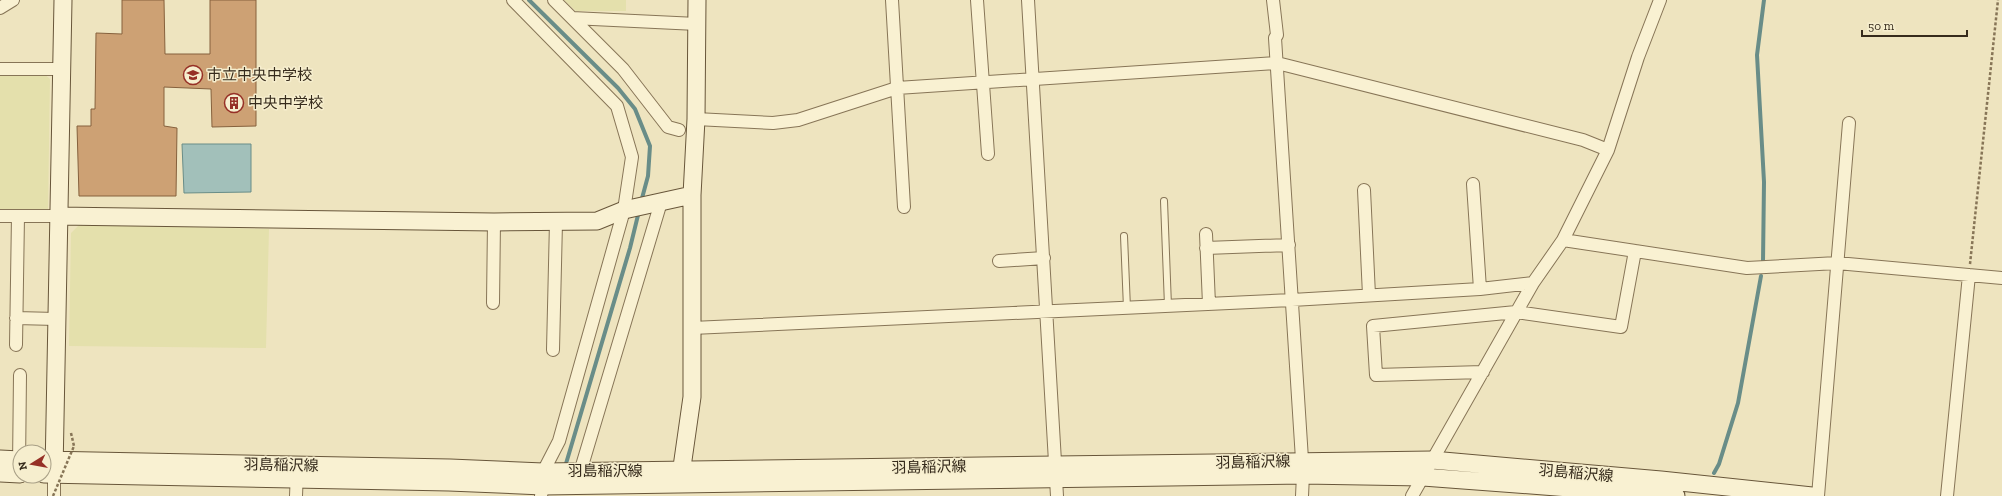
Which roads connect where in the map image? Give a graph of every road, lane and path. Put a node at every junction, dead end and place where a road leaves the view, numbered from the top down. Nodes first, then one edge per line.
1 (13, 0) edge
2 (62, 0) edge
3 (512, 0) edge
4 (554, 0) edge
5 (697, 0) edge
6 (892, 0) edge
7 (977, 0) edge
8 (1028, 0) edge
9 (1273, 0) edge
10 (1660, 0) edge
11 (1998, 0) edge
12 (0, 8) edge
13 (572, 18) junction
14 (697, 24) junction
15 (1277, 63) junction
16 (0, 69) edge
17 (62, 69) junction
18 (1033, 80) junction
19 (983, 82) junction
20 (897, 88) junction
21 (696, 119) junction
22 (1849, 123) dead end
23 (679, 130) dead end
24 (1608, 150) junction
25 (988, 154) dead end
26 (1474, 184) dead end
27 (1364, 190) dead end
28 (692, 195) junction
29 (1164, 200) dead end
30 (641, 207) junction
31 (904, 207) dead end
32 (0, 216) edge
33 (18, 216) junction
34 (58, 216) junction
35 (494, 222) junction
36 (556, 222) junction
37 (1206, 234) dead end
38 (1124, 236) dead end
39 (1563, 240) junction
40 (1289, 245) junction
41 (1206, 248) junction
42 (1635, 251) junction
43 (1044, 258) junction
44 (999, 261) dead end
45 (1837, 263) junction
46 (1969, 275) junction
47 (2002, 278) edge
48 (1533, 283) junction
49 (1480, 288) junction
50 (1369, 295) junction
51 (1292, 300) junction
52 (493, 303) dead end
53 (1209, 304) junction
54 (1168, 306) junction
55 (1127, 308) junction
56 (1047, 312) junction
57 (1516, 312) junction
58 (16, 318) junction
59 (56, 319) junction
60 (692, 328) junction
61 (16, 345) dead end
62 (553, 350) dead end
63 (1483, 372) junction
64 (20, 375) dead end
65 (70, 426) dead end
66 (20, 444) edge
67 (50, 444) edge
68 (0, 459) edge
69 (1432, 460) junction
70 (12, 464) edge
71 (52, 467) edge
72 (1303, 468) junction
73 (12, 469) edge
74 (297, 472) junction
75 (0, 473) edge
76 (1423, 477) junction
77 (559, 480) edge
78 (1057, 480) edge
79 (52, 484) edge
80 (680, 484) edge
81 (1578, 492) edge
82 (54, 496) edge
83 (296, 496) edge
84 (1302, 496) edge
85 (1412, 496) edge
86 (1676, 496) edge
87 (1812, 496) edge
88 (1818, 496) edge
89 (1947, 496) edge

1 - 12 street
2 - 17 main road
3 - 30 street
4 - 13 street
5 - 14 main road
6 - 20 street
7 - 19 street
8 - 18 street
9 - 15 street
10 - 24 street
11 - 46 path
13 - 14 street
13 - 23 street
14 - 21 main road
15 - 18 street
15 - 24 street
15 - 40 street
16 - 17 street
17 - 34 main road
18 - 19 street
18 - 43 street
19 - 20 street
19 - 25 street
20 - 21 street
20 - 31 street
21 - 28 main road
22 - 45 street
24 - 39 street
26 - 49 street
27 - 50 street
28 - 30 main road
28 - 60 main road
29 - 54 lane
30 - 36 main road
30 - 77 street
30 - 77 street
32 - 33 street
33 - 34 street
33 - 58 street
34 - 35 main road
34 - 59 main road
35 - 36 main road
35 - 52 street
36 - 62 street
37 - 41 street
38 - 55 lane
39 - 42 street
39 - 48 street
40 - 41 street
40 - 51 street
41 - 53 street
42 - 45 street
42 - 57 street
43 - 44 street
43 - 56 street
45 - 46 street
45 - 88 street
46 - 47 street
46 - 89 street
48 - 49 street
48 - 57 street
49 - 50 street
50 - 51 street
51 - 53 street
51 - 72 street
53 - 54 street
54 - 55 street
55 - 56 street
56 - 60 street
56 - 78 street
57 - 63 street
57 - 63 street
58 - 59 street
58 - 61 street
59 - 67 main road
60 - 80 main road
63 - 69 street
64 - 66 street
65 - 82 path, bridge
68 - 70 main road
69 - 72 main road, 羽島稲沢線
69 - 76 street
69 - 87 main road, 羽島稲沢線
71 - 74 main road, 羽島稲沢線
72 - 76 main road, 羽島稲沢線
72 - 78 main road, 羽島稲沢線
72 - 84 street
73 - 75 main road
74 - 77 main road, 羽島稲沢線
74 - 83 street
76 - 81 main road, 羽島稲沢線
76 - 85 street
77 - 80 main road, 羽島稲沢線
78 - 80 main road, 羽島稲沢線
79 - 82 street
81 - 86 main road, 羽島稲沢線

